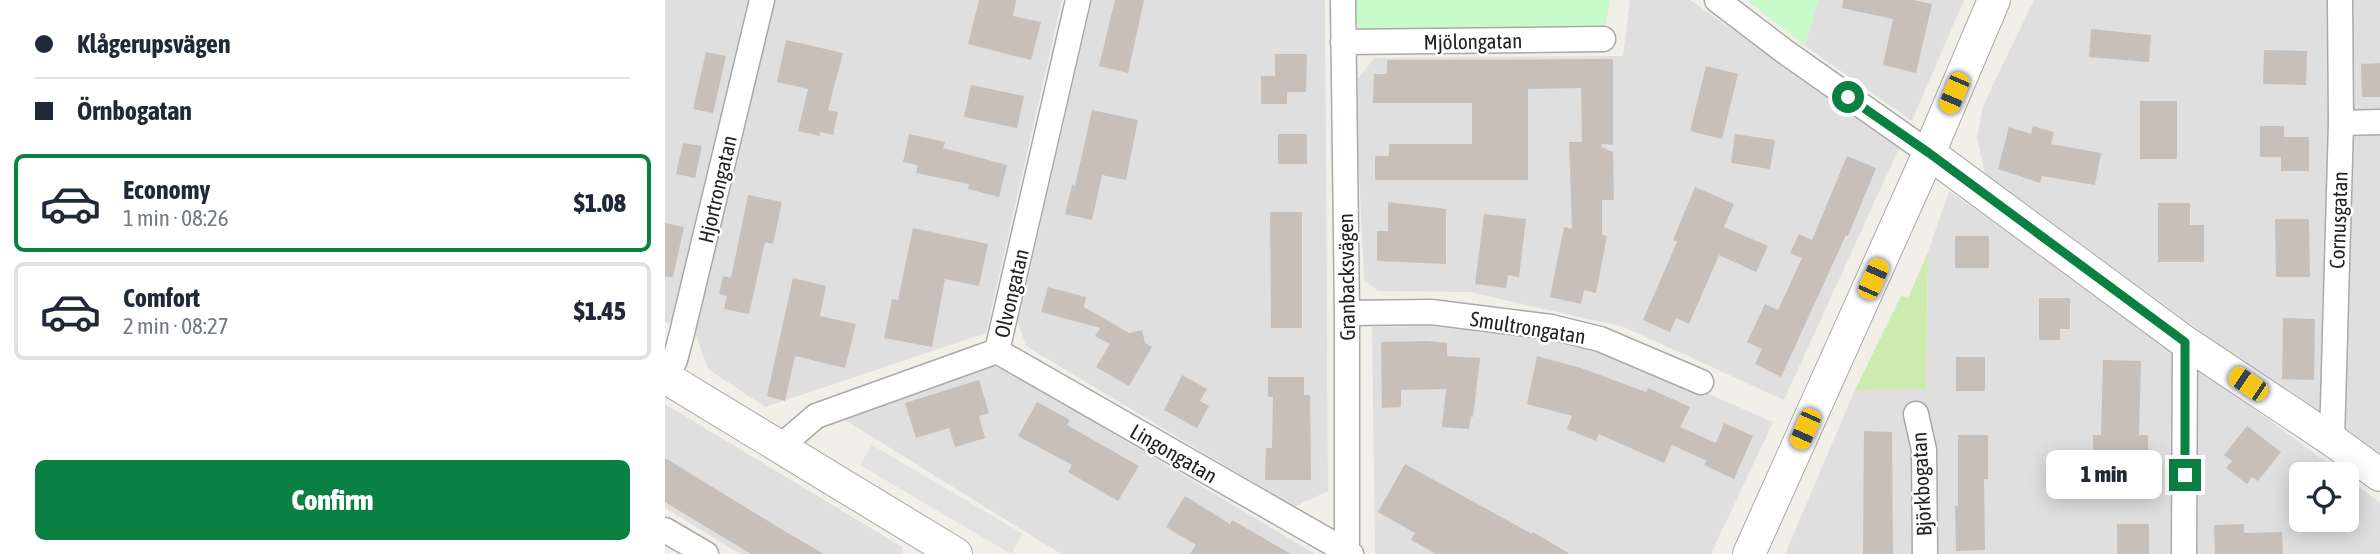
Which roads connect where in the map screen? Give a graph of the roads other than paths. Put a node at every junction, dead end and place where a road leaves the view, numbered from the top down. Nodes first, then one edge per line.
1 (762, 0) edge
2 (1078, 0) edge
3 (1343, 0) edge
4 (1717, 0) edge
5 (1994, 0) edge
6 (2340, 0) edge
7 (1603, 39) dead end
8 (1343, 42) junction
9 (2341, 122) junction
10 (2380, 122) edge
11 (1929, 153) junction
12 (1347, 313) junction
13 (2185, 342) junction
14 (997, 351) junction
15 (666, 377) edge
16 (1701, 382) dead end
17 (1916, 414) dead end
18 (2332, 440) junction
19 (780, 447) junction
20 (2380, 475) edge
21 (665, 530) edge
22 (944, 551) edge
23 (1348, 553) edge
24 (706, 554) edge
25 (1749, 554) edge
26 (1925, 554) edge
27 (2184, 554) edge

1 - 15 street, Hjortrongatan
2 - 14 street, Olvongatan
3 - 8 street, Granbacksvägen
4 - 11 street
5 - 11 street
6 - 9 street, Cornusgatan
7 - 8 street, Mjölongatan
8 - 12 street, Granbacksvägen
9 - 10 street
9 - 18 street, Cornusgatan
11 - 13 street
11 - 25 street
12 - 16 street, Smultrongatan
12 - 23 street, Granbacksvägen
13 - 18 street
13 - 27 street
14 - 19 street, Olvongatan
14 - 23 street, Lingongatan
15 - 19 street
17 - 26 street, Björkbogatan
18 - 20 street
19 - 22 street
21 - 24 street

